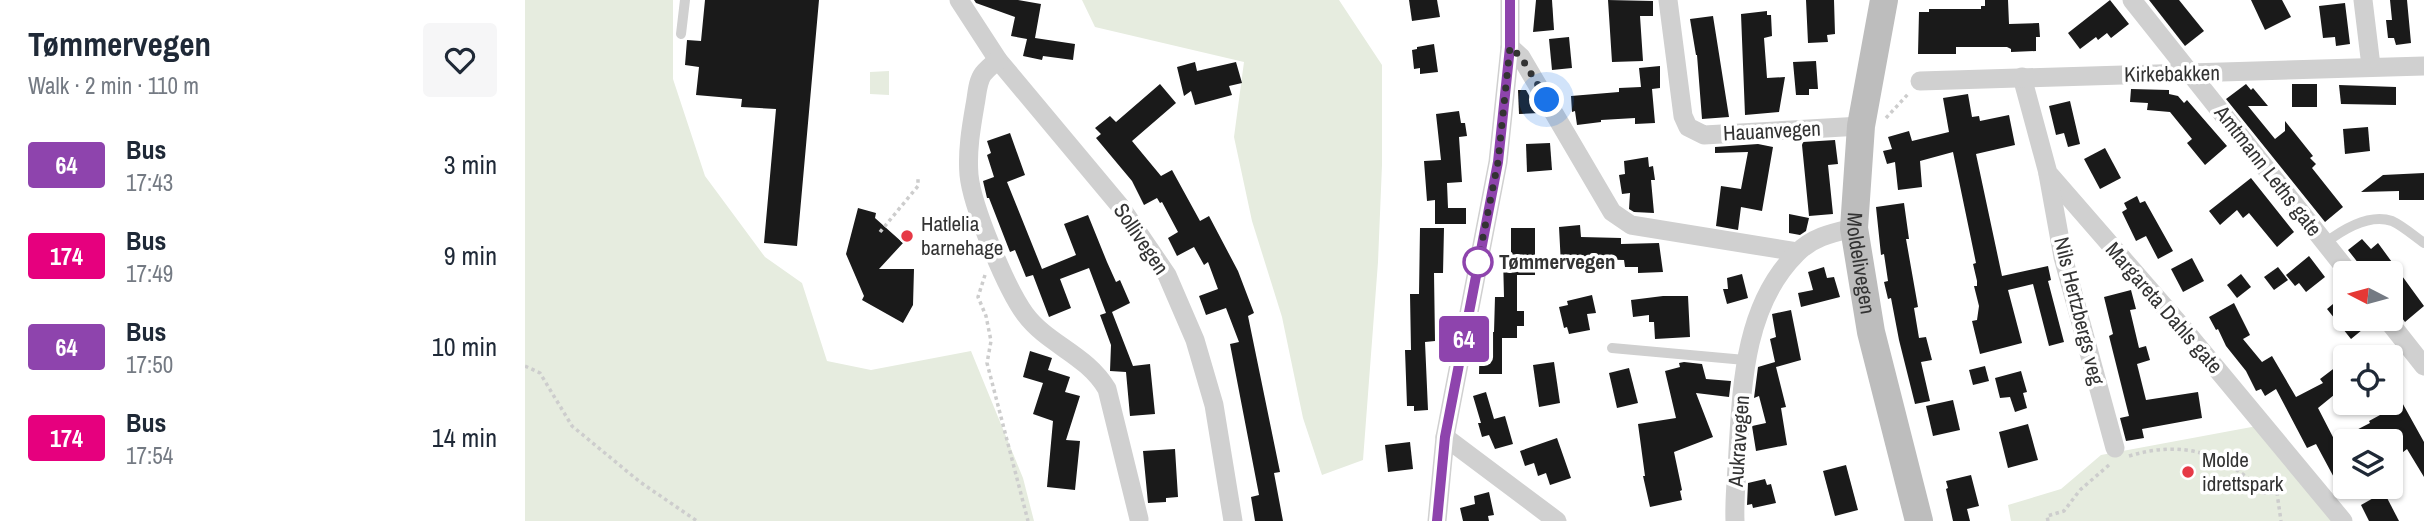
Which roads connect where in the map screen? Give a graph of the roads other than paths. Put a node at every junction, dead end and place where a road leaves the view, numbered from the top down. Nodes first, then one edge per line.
1 (685, 0) edge
2 (959, 0) edge
3 (1510, 0) edge
4 (1668, 0) edge
5 (1884, 0) edge
6 (2132, 0) edge
7 (2363, 0) edge
8 (681, 34) dead end
9 (1510, 47) junction
10 (998, 60) junction
11 (2371, 66) junction
12 (2424, 66) edge
13 (2191, 74) junction
14 (2022, 77) junction
15 (1920, 80) road end
16 (1871, 125) junction
17 (2048, 173) junction
18 (1854, 228) junction
19 (2325, 243) junction
20 (2424, 243) edge
21 (1797, 252) junction
22 (2339, 261) edge
23 (2396, 331) edge
24 (1612, 348) dead end
25 (1745, 360) junction
26 (2424, 366) edge
27 (1445, 437) junction
28 (2120, 455) road end
29 (1139, 519) dead end
30 (1233, 521) edge
31 (1437, 521) edge
32 (1557, 521) edge
33 (1735, 521) edge
34 (1919, 521) edge
35 (2342, 521) edge

1 - 8 lane
2 - 10 street, Sollivegen
3 - 9 street
4 - 16 street, Hauanvegen
5 - 16 main road, Moldelivegen
6 - 13 street, Amtmann Leths gate
7 - 11 street
9 - 21 street
9 - 27 street
10 - 29 street
10 - 30 street, Sollivegen
11 - 12 street, Kirkebakken
11 - 13 street, Kirkebakken
13 - 14 street, Kirkebakken
13 - 19 street, Amtmann Leths gate
14 - 15 street, Kirkebakken
14 - 17 street, Margareta Dahls gate
16 - 18 main road, Moldelivegen
17 - 28 street, Nils Hertzbergs veg
17 - 35 street, Margareta Dahls gate
18 - 21 street, Aukravegen
18 - 34 main road, Moldelivegen
19 - 20 lane, Amtmann Leths gate
19 - 22 street, Amtmann Leths gate
21 - 25 street, Aukravegen
23 - 26 street
24 - 25 lane
25 - 33 street, Aukravegen
27 - 31 street
27 - 32 street

